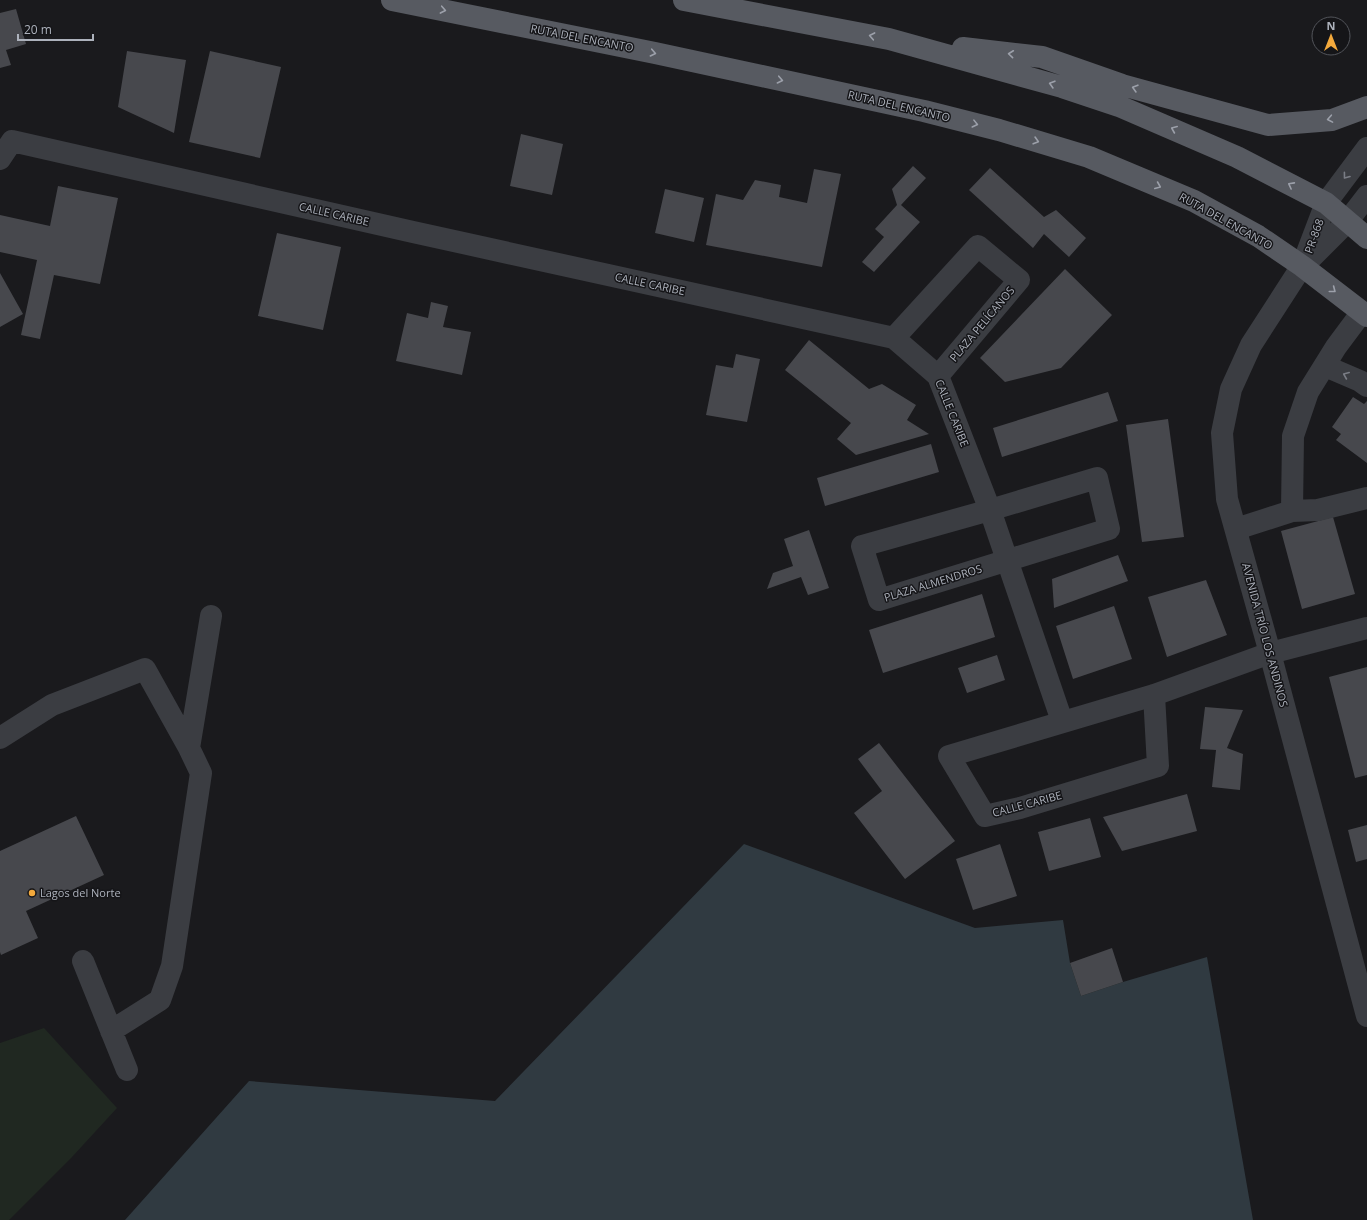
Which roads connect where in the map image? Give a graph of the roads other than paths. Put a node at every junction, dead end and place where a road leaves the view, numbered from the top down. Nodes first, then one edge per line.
1 (392, 0) edge
2 (684, 0) edge
3 (898, 42) junction
4 (1367, 107) edge
5 (1367, 148) edge
6 (0, 159) edge
7 (1367, 196) edge
8 (1326, 203) junction
9 (1347, 222) junction
10 (1367, 238) edge
11 (1302, 266) junction
12 (1364, 314) edge
13 (894, 338) junction
14 (1325, 366) junction
15 (938, 376) junction
16 (1367, 386) edge
17 (1367, 498) edge
18 (990, 510) junction
19 (1292, 511) junction
20 (1236, 529) junction
21 (1007, 561) junction
22 (211, 616) dead end
23 (1367, 628) edge
24 (1270, 653) junction
25 (1154, 695) junction
26 (1062, 721) junction
27 (0, 738) edge
28 (189, 748) junction
29 (83, 961) dead end
30 (1367, 1016) edge
31 (111, 1031) junction
32 (127, 1070) dead end

1 -> 11 main road, RUTA DEL ENCANTO
3 -> 2 main road
4 -> 3 main road
8 -> 3 main road
5 -> 8 street, PR-868 / PR-868
6 - 13 street, CALLE CARIBE
7 - 9 street, PR-868 / PR-868
8 - 9 main road
8 - 11 street, PR-868 / PR-868
9 - 10 main road
9 - 11 street, PR-868 / PR-868
11 -> 12 main road, RUTA DEL ENCANTO
11 - 20 street, AVENIDA TRÍO LOS ANDINOS / PR-868
12 - 14 street
13 - 15 street, CALLE CARIBE
13 - 15 street, PLAZA PELÍCANOS
16 -> 14 street
14 - 19 street
15 - 18 street, CALLE CARIBE
17 - 19 street
18 - 21 street, CALLE CARIBE
18 - 21 street
18 - 21 street, PLAZA ALMENDROS
19 - 20 street
20 - 24 street, AVENIDA TRÍO LOS ANDINOS / PR-868
21 - 26 street, CALLE CARIBE
22 - 28 street
23 - 24 street, CALLE CARIBE
24 - 25 street, CALLE CARIBE
24 - 30 street, AVENIDA TRÍO LOS ANDINOS / PR-868
25 - 26 street, CALLE CARIBE
25 - 26 street, CALLE CARIBE
27 - 28 street
28 - 31 street
29 - 31 street
31 - 32 street

